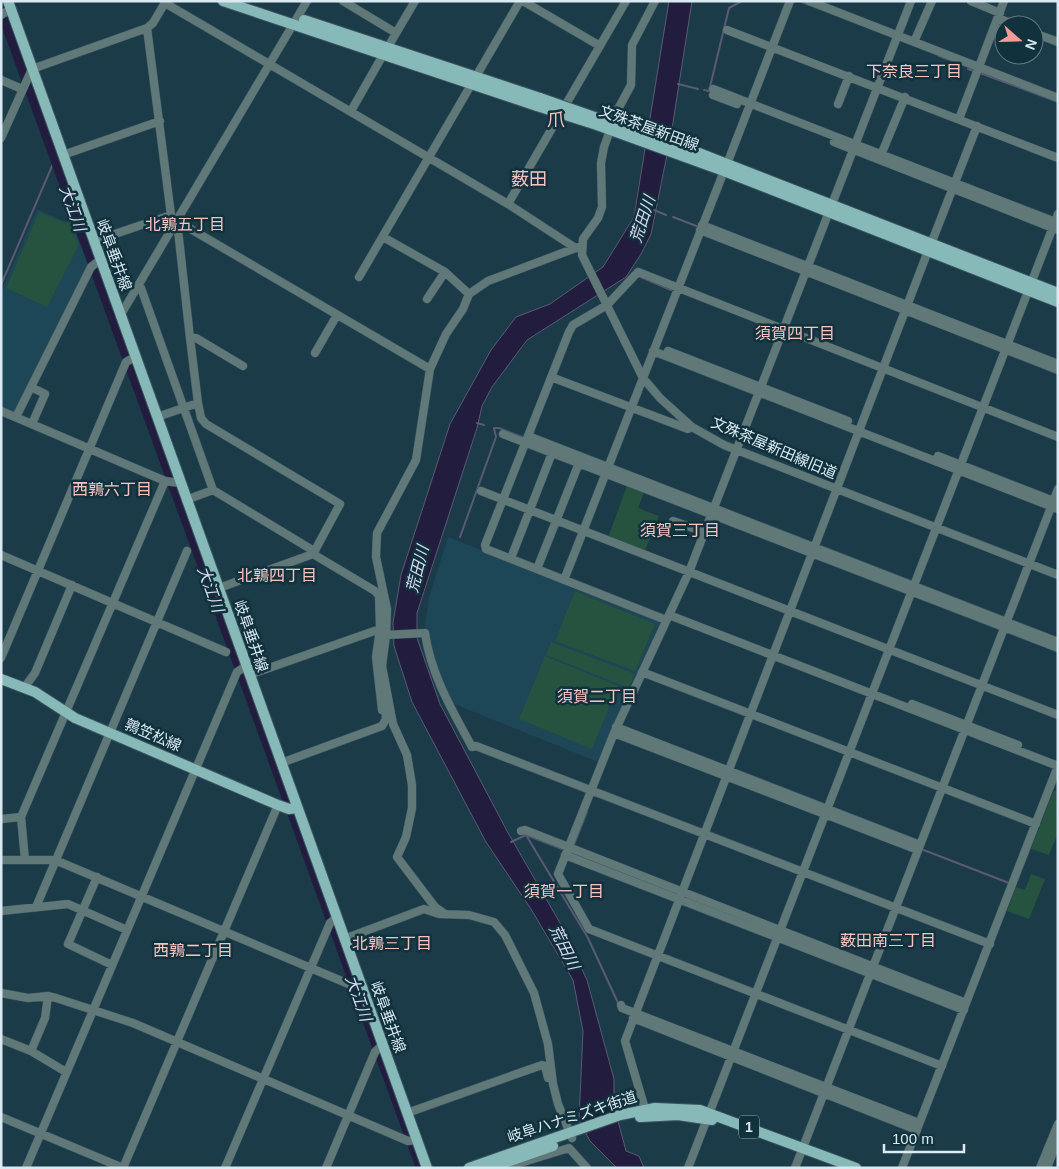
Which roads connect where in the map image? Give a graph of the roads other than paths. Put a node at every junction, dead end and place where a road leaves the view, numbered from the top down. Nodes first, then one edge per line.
1 (223, 1) edge
2 (246, 1) edge
3 (307, 1) edge
4 (343, 1) edge
5 (415, 1) edge
6 (522, 1) edge
7 (626, 1) edge
8 (655, 1) edge
9 (790, 1) edge
10 (809, 1) edge
11 (911, 1) edge
12 (932, 1) edge
13 (971, 1) edge
14 (1004, 1) edge
15 (166, 2) edge
16 (7, 9) edge
17 (999, 15) joint
18 (295, 21) junction
19 (150, 26) junction
20 (994, 28) edge
21 (727, 30) dead end
22 (396, 33) junction
23 (898, 36) junction
24 (1044, 36) edge
25 (914, 42) junction
26 (1058, 42) edge
27 (600, 46) junction
28 (772, 46) junction
29 (386, 51) junction
30 (270, 64) junction
31 (979, 67) junction
32 (30, 72) junction
33 (849, 76) junction
34 (1, 80) edge
35 (473, 81) junction
36 (24, 86) junction
37 (878, 87) junction
38 (713, 92) dead end
39 (1057, 95) edge
40 (905, 98) junction
41 (838, 104) dead end
42 (749, 106) junction
43 (351, 112) junction
44 (959, 119) junction
45 (160, 121) junction
46 (611, 126) junction
47 (977, 126) junction
48 (1, 138) edge
49 (854, 148) junction
50 (63, 155) junction
51 (882, 155) junction
52 (429, 158) junction
53 (1058, 158) edge
54 (725, 168) junction
55 (954, 186) junction
56 (508, 204) junction
57 (830, 209) junction
58 (171, 214) junction
59 (1058, 214) edge
60 (176, 223) junction
61 (1056, 226) edge
62 (701, 228) junction
63 (383, 236) junction
64 (94, 242) junction
65 (578, 247) junction
66 (929, 248) junction
67 (96, 262) junction
68 (806, 269) junction
69 (445, 272) junction
70 (359, 276) dead end
71 (139, 286) junction
72 (1029, 286) junction
73 (677, 289) junction
74 (1058, 293) edge
75 (469, 294) junction
76 (427, 300) dead end
77 (1058, 302) edge
78 (606, 303) junction
79 (906, 308) junction
80 (120, 316) junction
81 (337, 316) junction
82 (783, 330) junction
83 (190, 338) junction
84 (1006, 346) junction
85 (654, 349) junction
86 (315, 353) dead end
87 (131, 359) junction
88 (1058, 364) edge
89 (243, 366) dead end
90 (430, 368) junction
91 (883, 369) junction
92 (1058, 370) edge
93 (552, 377) junction
94 (643, 378) junction
95 (31, 388) junction
96 (760, 390) junction
97 (198, 404) junction
98 (983, 407) junction
99 (185, 408) junction
100 (631, 409) junction
101 (2, 413) edge
102 (16, 417) junction
103 (157, 417) junction
104 (32, 424) junction
105 (692, 426) junction
106 (860, 429) junction
107 (503, 434) dead end
108 (1058, 437) edge
109 (526, 439) junction
110 (89, 448) junction
111 (736, 450) junction
112 (552, 453) junction
113 (579, 463) junction
114 (960, 467) junction
115 (607, 470) junction
116 (173, 483) junction
117 (837, 489) junction
118 (1058, 489) edge
119 (214, 490) junction
120 (482, 491) dead end
121 (186, 500) junction
122 (502, 500) junction
123 (1055, 505) edge
124 (530, 510) junction
125 (713, 511) junction
126 (556, 520) junction
127 (673, 521) dead end
128 (936, 529) junction
129 (583, 531) junction
130 (705, 532) junction
131 (814, 550) junction
132 (187, 551) dead end
133 (314, 552) junction
134 (1, 555) edge
135 (511, 558) junction
136 (1029, 564) junction
137 (537, 569) junction
138 (37, 570) junction
139 (689, 572) junction
140 (1058, 576) edge
141 (564, 580) junction
142 (72, 585) junction
143 (218, 588) junction
144 (913, 589) junction
145 (379, 595) junction
146 (112, 603) junction
147 (790, 611) junction
148 (668, 615) junction
149 (387, 619) junction
150 (157, 622) junction
151 (1005, 624) junction
152 (380, 629) junction
153 (389, 635) junction
154 (1058, 642) edge
155 (1058, 648) edge
156 (889, 650) junction
157 (226, 652) dead end
158 (774, 654) junction
159 (1, 658) edge
160 (244, 670) junction
161 (642, 672) junction
162 (1, 679) edge
163 (983, 684) junction
164 (24, 688) junction
165 (385, 690) junction
166 (873, 692) junction
167 (65, 712) junction
168 (750, 714) junction
169 (1058, 715) edge
170 (385, 722) junction
171 (966, 727) junction
172 (615, 730) junction
173 (110, 733) junction
174 (849, 752) junction
175 (1058, 762) edge
176 (280, 763) junction
177 (1058, 766) edge
178 (195, 770) junction
179 (727, 774) junction
180 (1055, 784) edge
181 (943, 787) junction
182 (590, 791) junction
183 (278, 805) junction
184 (293, 809) junction
185 (826, 812) junction
186 (22, 817) junction
187 (1, 819) edge
188 (1036, 824) junction
189 (521, 831) dead end
190 (704, 835) junction
191 (919, 848) junction
192 (567, 851) junction
193 (1, 860) edge
194 (25, 860) junction
195 (55, 860) junction
196 (802, 873) junction
197 (97, 877) junction
198 (142, 896) junction
199 (680, 896) junction
200 (36, 907) junction
201 (895, 909) junction
202 (83, 910) junction
203 (1, 911) edge
204 (445, 914) junction
205 (333, 920) junction
206 (127, 930) junction
207 (225, 930) junction
208 (778, 934) junction
209 (344, 939) junction
210 (990, 944) junction
211 (656, 956) junction
212 (112, 965) junction
213 (310, 968) junction
214 (871, 970) junction
215 (356, 985) junction
216 (1, 993) edge
217 (755, 994) junction
218 (48, 996) junction
219 (621, 1005) dead end
220 (965, 1007) junction
221 (93, 1010) junction
222 (634, 1016) junction
223 (848, 1030) junction
224 (1, 1039) edge
225 (177, 1042) junction
226 (379, 1048) junction
227 (30, 1050) junction
228 (732, 1054) junction
229 (942, 1066) junction
230 (66, 1072) junction
231 (264, 1078) junction
232 (825, 1090) junction
233 (558, 1104) junction
234 (640, 1112) junction
235 (407, 1113) junction
236 (348, 1115) junction
237 (708, 1115) junction
238 (1, 1117) edge
239 (1058, 1124) edge
240 (918, 1127) junction
241 (41, 1133) junction
242 (573, 1134) junction
243 (413, 1140) junction
244 (1058, 1140) edge
245 (802, 1150) junction
246 (501, 1164) junction
247 (26, 1168) edge
248 (123, 1168) edge
249 (225, 1168) edge
250 (326, 1168) edge
251 (427, 1168) edge
252 (469, 1168) edge
253 (490, 1168) edge
254 (587, 1168) edge
255 (688, 1168) edge
256 (795, 1168) edge
257 (837, 1168) edge
258 (856, 1168) edge
259 (902, 1168) edge
260 (1040, 1168) edge
261 (1047, 1168) edge

1 - 18 main road, 文殊茶屋新田線
2 - 18 main road, 文殊茶屋新田線
3 - 18 street
4 - 22 street
5 - 22 street
6 - 27 street
6 - 35 street
7 - 27 street
8 - 46 street
9 - 28 street
10 - 23 street
11 - 23 street
12 - 25 street
13 - 17 street
14 - 17 street
15 - 19 street
15 - 30 street
16 - 32 main road, 岐阜垂井線
18 - 29 main road, 文殊茶屋新田線
18 - 30 street
19 - 32 street
19 - 45 street
20 - 31 street
21 - 28 street
22 - 29 street
23 - 25 street
23 - 37 street
24 - 26 street
25 - 31 street
27 - 56 street
28 - 33 street
28 - 42 street
29 - 35 main road, 文殊茶屋新田線
29 - 43 street
30 - 43 street
30 - 60 street
31 - 39 street
31 - 44 street
32 - 36 street
32 - 50 main road, 岐阜垂井線
33 - 37 street
33 - 41 street
34 - 36 street
35 - 46 main road, 文殊茶屋新田線, bridge
35 - 52 street
36 - 48 street
37 - 40 street
37 - 49 street
38 - 42 street
40 - 44 street
40 - 51 street
42 - 49 street
42 - 54 street
43 - 52 street
44 - 47 street
45 - 50 street
45 - 58 street
46 - 54 main road, 文殊茶屋新田線
46 - 65 street
47 - 53 street
47 - 55 street
49 - 51 street
49 - 55 street
49 - 57 street
50 - 64 main road, 岐阜垂井線
51 - 55 street
52 - 56 street
52 - 63 street
54 - 57 main road, 文殊茶屋新田線
54 - 62 street
55 - 61 street
55 - 66 street
56 - 65 street
57 - 66 main road, 文殊茶屋新田線
57 - 68 street
58 - 60 street
58 - 64 street
59 - 61 street
60 - 71 street
60 - 81 street
60 - 83 street
61 - 72 street
62 - 68 street
62 - 73 street
63 - 69 street
63 - 70 street
64 - 67 main road, 岐阜垂井線
65 - 75 street
65 - 78 street, 文殊茶屋新田線旧道
66 - 72 main road, 文殊茶屋新田線
66 - 79 street
67 - 80 main road, 岐阜垂井線
67 - 95 street
68 - 79 street
68 - 82 street
69 - 75 street
69 - 76 street
71 - 80 street
71 - 99 street
72 - 74 main road, 文殊茶屋新田線
72 - 77 main road, 文殊茶屋新田線
72 - 84 street
73 - 78 street
73 - 82 street
73 - 85 street
75 - 90 street
78 - 93 street
78 - 94 street, 文殊茶屋新田線旧道
79 - 84 street
79 - 91 street
80 - 87 main road, 岐阜垂井線
81 - 86 street
81 - 90 street
82 - 91 street
82 - 96 street
83 - 89 street
83 - 97 street
84 - 88 street
84 - 92 street
84 - 98 street
85 - 94 street
85 - 96 street
87 - 103 main road, 岐阜垂井線
87 - 110 street
90 - 149 street
91 - 98 street
91 - 106 street
93 - 100 street
93 - 109 street
94 - 100 street
94 - 105 street, 文殊茶屋新田線旧道
95 - 102 street
95 - 104 street
96 - 106 street
96 - 111 street
97 - 99 street
97 - 133 street
98 - 108 street
98 - 114 street
99 - 103 street
99 - 119 street
100 - 105 street
100 - 115 street
101 - 102 street
102 - 104 street
103 - 116 main road, 岐阜垂井線
104 - 110 street
105 - 111 street, 文殊茶屋新田線旧道
106 - 114 street
106 - 117 street
107 - 109 street
109 - 112 street
109 - 115 street
109 - 122 street
110 - 116 street
110 - 138 street
111 - 117 street, 文殊茶屋新田線旧道
111 - 125 street
112 - 113 street
112 - 124 street
113 - 115 street
113 - 126 street
114 - 123 street
114 - 128 street
115 - 125 street
115 - 129 street
116 - 121 main road, 岐阜垂井線
116 - 146 street
117 - 128 street, 文殊茶屋新田線旧道
117 - 131 street
118 - 123 street
119 - 121 street
119 - 133 street
120 - 122 street
121 - 143 main road, 岐阜垂井線
122 - 124 street
122 - 135 street
123 - 136 street
124 - 126 street
124 - 135 street
125 - 130 street
125 - 131 street
126 - 129 street
126 - 137 street
127 - 130 street
128 - 136 street, 文殊茶屋新田線旧道
128 - 144 street
129 - 139 street
129 - 141 street
130 - 139 street
131 - 144 street
131 - 147 street
132 - 150 street
133 - 143 street
133 - 145 street
134 - 138 street
135 - 137 street
136 - 140 street, 文殊茶屋新田線旧道
136 - 151 street
137 - 141 street
138 - 142 street
138 - 159 street
139 - 147 street
139 - 148 street
141 - 148 street
142 - 146 street
142 - 164 street
143 - 160 main road, 岐阜垂井線
144 - 151 street
144 - 156 street
145 - 149 street
145 - 152 street
146 - 150 street
146 - 167 street
147 - 156 street
147 - 158 street
148 - 158 street
148 - 161 street
149 - 153 street
150 - 157 street
150 - 173 street
151 - 154 street
151 - 155 street
151 - 163 street
152 - 160 street
152 - 170 street
153 - 165 street
153 - 182 street
156 - 163 street
156 - 166 street
158 - 166 street
158 - 168 street
160 - 176 main road, 岐阜垂井線
160 - 178 street
161 - 168 street
161 - 172 street
162 - 164 main road, 鶉笠松線
163 - 169 street
163 - 171 street
164 - 167 main road, 鶉笠松線
165 - 170 street
165 - 204 street
166 - 171 street
166 - 174 street
167 - 173 main road, 鶉笠松線
167 - 186 street
168 - 174 street
168 - 179 street
170 - 176 street
171 - 175 street
171 - 177 street
171 - 181 street
172 - 179 street
172 - 182 street
173 - 178 main road, 鶉笠松線
173 - 195 street
174 - 181 street
174 - 185 street
176 - 184 main road, 岐阜垂井線
177 - 180 street
178 - 183 main road, 鶉笠松線
178 - 198 street
179 - 185 street
179 - 190 street
180 - 188 street
181 - 188 street
181 - 191 street
182 - 190 street
182 - 192 street
183 - 184 main road, 鶉笠松線
183 - 207 street
184 - 205 main road, 岐阜垂井線
185 - 191 street
185 - 196 street
186 - 187 street
186 - 194 street
188 - 210 street
189 - 192 street
190 - 196 street
190 - 199 street
191 - 201 street
192 - 199 street
192 - 211 street
193 - 194 street
194 - 195 street
195 - 197 street
195 - 200 street
196 - 201 street
196 - 208 street
197 - 198 street
197 - 202 street
198 - 206 street
198 - 207 street
199 - 208 street
199 - 211 street
200 - 202 street
200 - 203 street
201 - 210 street
201 - 214 street
202 - 206 street
202 - 212 street
204 - 209 street
204 - 233 street
205 - 209 main road, 岐阜垂井線
205 - 213 street
206 - 212 street
207 - 213 street
207 - 225 street
208 - 214 street
208 - 217 street
209 - 215 main road, 岐阜垂井線
210 - 220 street
211 - 217 street
211 - 222 street
212 - 221 street
213 - 215 street
213 - 231 street
214 - 220 street
214 - 223 street
215 - 226 main road, 岐阜垂井線
216 - 218 street
217 - 223 street
217 - 228 street
218 - 221 street
218 - 227 street
219 - 222 street
220 - 229 street
221 - 225 street
221 - 230 street
222 - 228 street
222 - 234 street
223 - 229 street
223 - 232 street
224 - 227 street
225 - 231 street
225 - 248 street
226 - 235 main road, 岐阜垂井線
226 - 236 street
227 - 230 street
228 - 232 street
228 - 237 street
229 - 240 street
230 - 241 street
231 - 236 street
231 - 249 street
232 - 240 street
232 - 245 street
233 - 235 street
233 - 242 street
234 - 237 main road, 岐阜ハナミズキ街道 / 1
234 - 242 main road, 岐阜ハナミズキ街道 / 1
235 - 243 main road, 岐阜垂井線
236 - 243 street
236 - 250 street
237 - 245 main road, 岐阜ハナミズキ街道 / 1
237 - 255 street
238 - 241 street
239 - 260 street
240 - 259 street
241 - 247 street
241 - 248 street
242 - 246 main road, 岐阜ハナミズキ街道 / 1
242 - 252 main road, 岐阜ハナミズキ街道 / 1
243 - 251 main road, 岐阜垂井線
244 - 261 street
245 - 256 street
245 - 257 main road, 岐阜ハナミズキ街道 / 1
245 - 258 main road, 岐阜ハナミズキ街道 / 1
246 - 253 main road, 岐阜ハナミズキ街道 / 1
246 - 254 street

